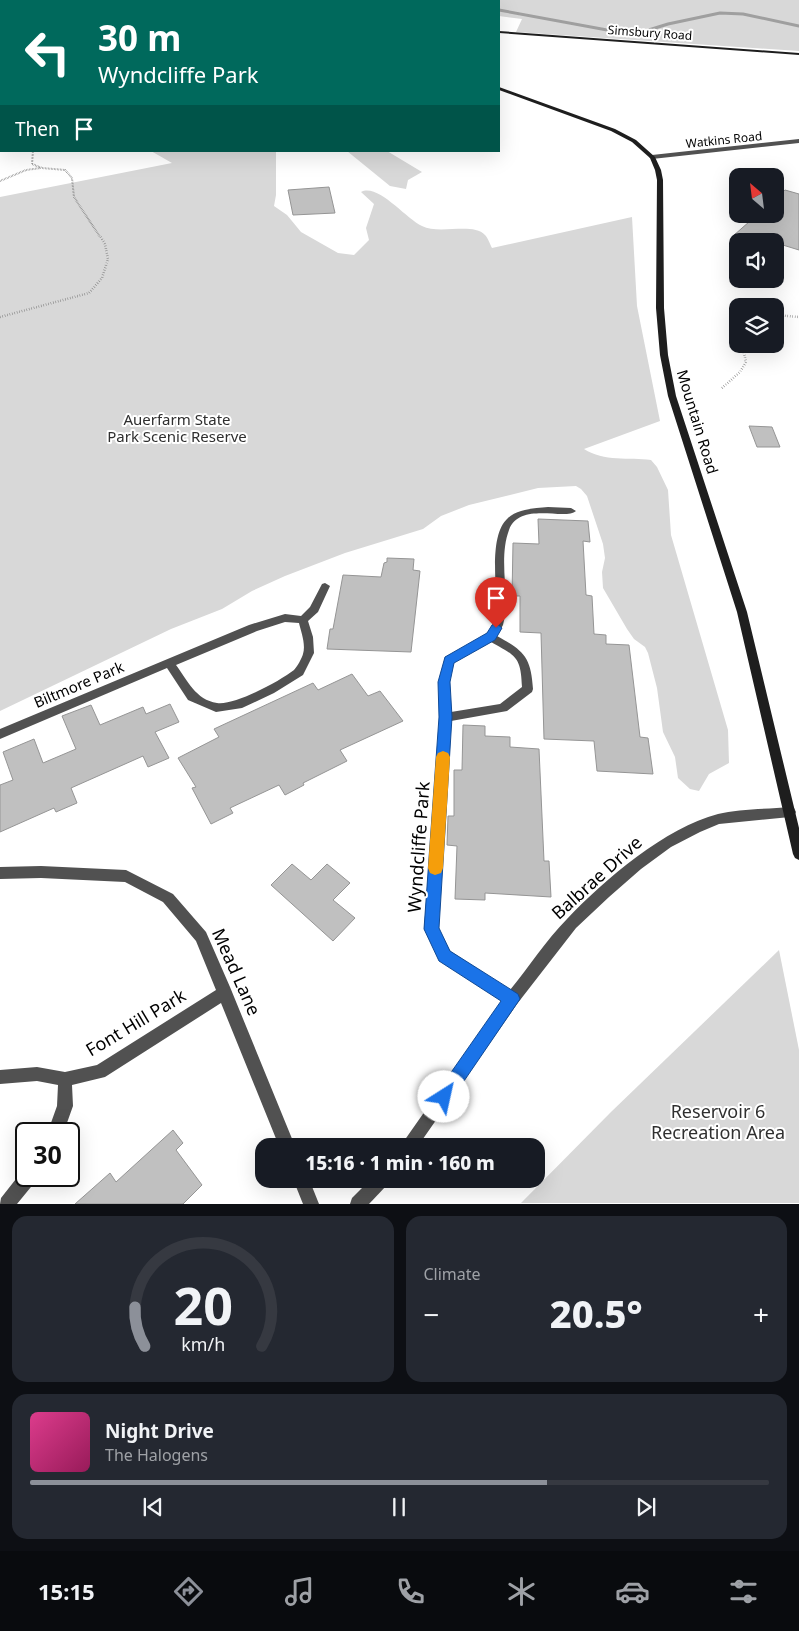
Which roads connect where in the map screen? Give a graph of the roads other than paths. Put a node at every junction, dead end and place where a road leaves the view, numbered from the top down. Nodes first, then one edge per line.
1 (500, 32) edge
2 (799, 54) edge
3 (500, 88) edge
4 (799, 142) edge
5 (652, 157) junction
6 (571, 510) dead end
7 (325, 586) dead end
8 (303, 620) junction
9 (491, 636) junction
10 (170, 664) junction
11 (446, 717) junction
12 (0, 734) edge
13 (790, 812) junction
14 (799, 854) edge
15 (0, 873) edge
16 (225, 992) junction
17 (512, 999) junction
18 (0, 1077) edge
19 (65, 1080) junction
20 (59, 1122) edge
21 (284, 1138) edge
22 (415, 1138) edge
23 (21, 1187) edge
24 (305, 1188) edge
25 (373, 1188) edge
26 (7, 1204) edge
27 (311, 1204) edge
28 (358, 1204) edge

1 - 2 main road, Simsbury Road
3 - 5 main road
4 - 5 street, Watkins Road
5 - 13 main road, Mountain Road
6 - 9 street
7 - 8 street
8 - 10 street, Biltmore Park
8 - 10 street
9 - 11 street, Wyndcliffe Park
9 - 11 street
10 - 12 street, Biltmore Park
11 - 17 street, Wyndcliffe Park
13 - 14 main road, Mountain Road
13 - 17 street, Balbrae Drive
15 - 16 street, Mead Lane
16 - 19 street, Font Hill Park
16 - 21 street, Mead Lane
17 - 22 street, Balbrae Drive
18 - 19 street, Font Hill Park
19 - 20 street
23 - 26 street
24 - 27 street
25 - 28 street

